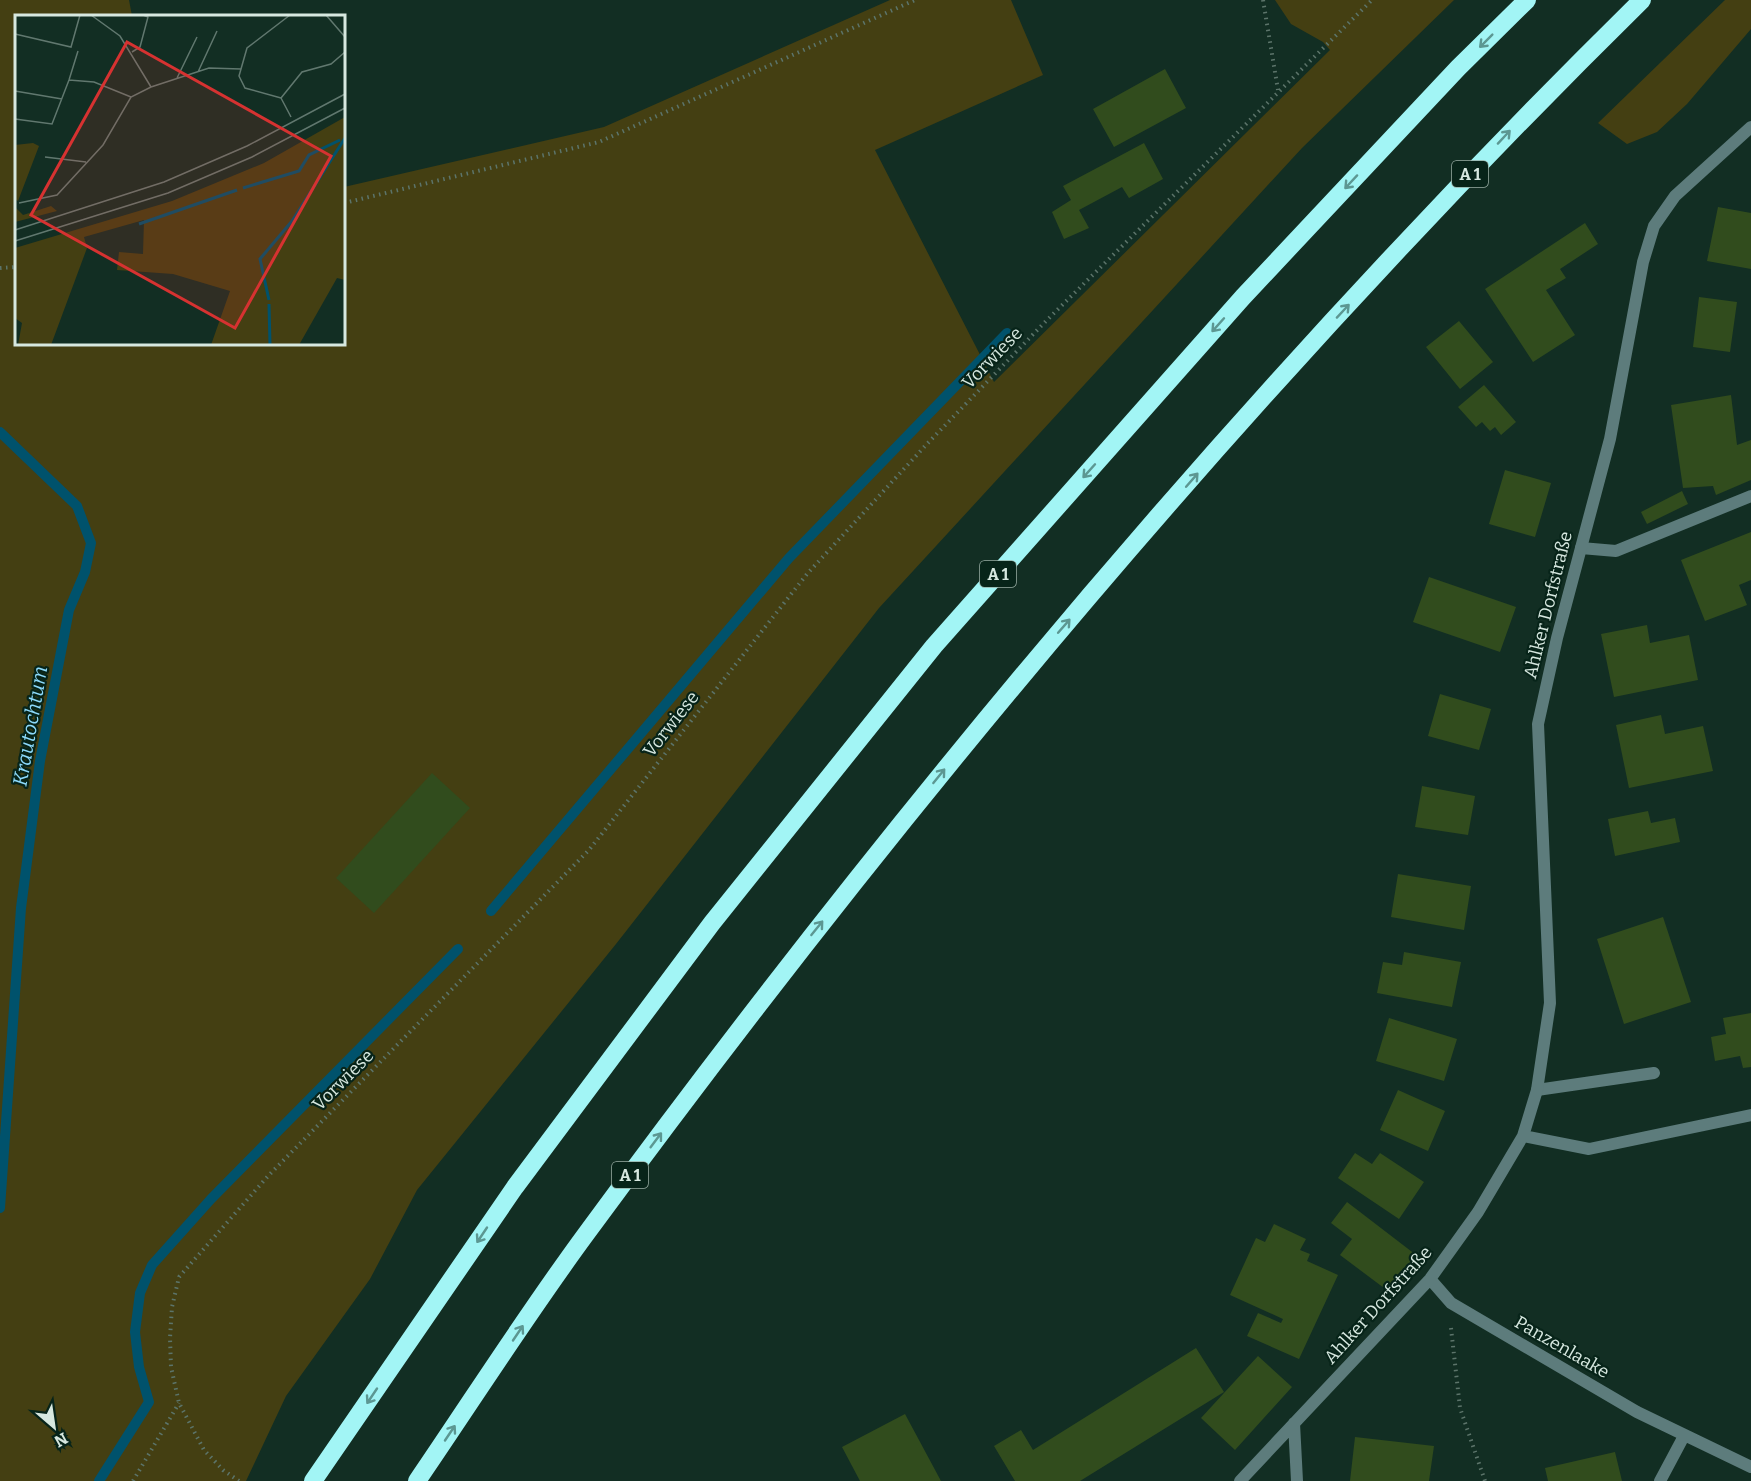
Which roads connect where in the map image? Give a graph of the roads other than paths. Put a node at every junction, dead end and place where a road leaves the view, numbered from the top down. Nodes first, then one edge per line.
1 (1527, 0) edge
2 (1642, 0) edge
3 (1751, 127) edge
4 (1751, 496) edge
5 (1581, 548) junction
6 (1654, 1073) dead end
7 (1537, 1090) junction
8 (1751, 1115) edge
9 (1523, 1136) junction
10 (1430, 1279) junction
11 (1294, 1423) junction
12 (1684, 1436) junction
13 (1751, 1467) edge
14 (313, 1481) edge
15 (417, 1481) edge
16 (1240, 1481) edge
17 (1297, 1481) edge
18 (1660, 1481) edge

1 -> 14 highway, A 1
15 -> 2 highway, A 1
3 - 5 street, Ahlker Dorfstraße
4 - 5 street
5 - 7 street, Ahlker Dorfstraße
6 - 7 street
7 - 9 street, Ahlker Dorfstraße
8 - 9 street
9 - 10 street, Ahlker Dorfstraße
10 - 11 street, Ahlker Dorfstraße
10 - 12 street, Panzenlaake
11 - 16 street, Ahlker Dorfstraße
11 - 17 street
12 - 13 street, Panzenlaake
12 - 18 street

